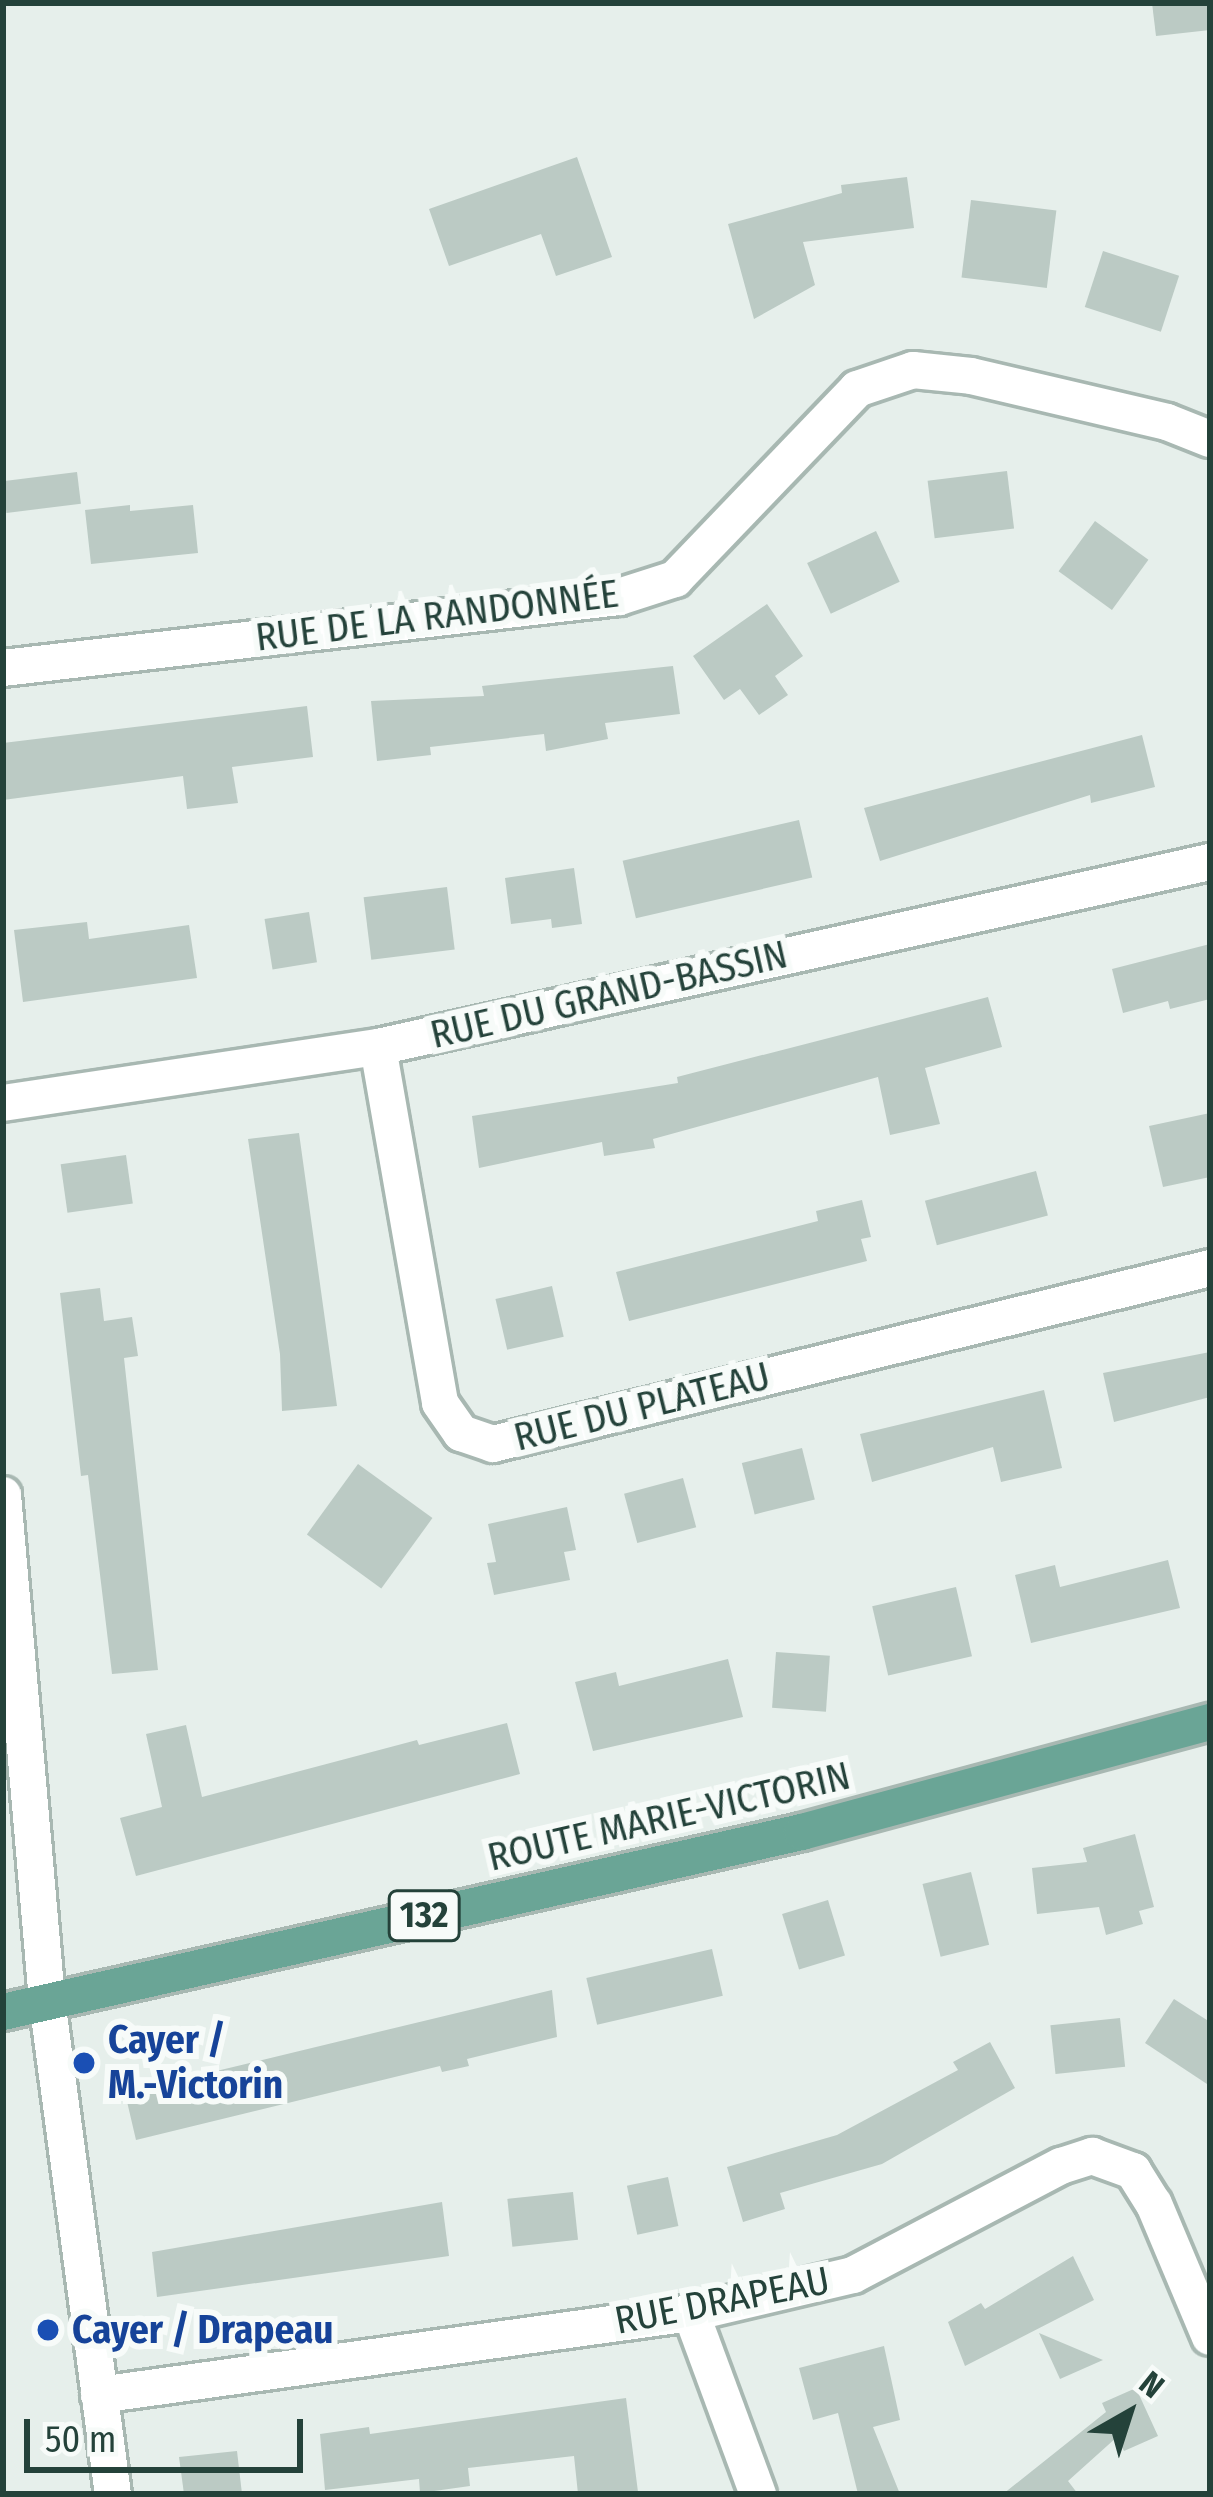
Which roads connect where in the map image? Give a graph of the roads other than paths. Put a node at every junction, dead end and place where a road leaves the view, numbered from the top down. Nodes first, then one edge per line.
1 (1210, 439) edge
2 (3, 668) edge
3 (1210, 862) edge
4 (378, 1047) junction
5 (3, 1103) edge
6 (1210, 1268) edge
7 (3, 1496) edge
8 (8, 1572) edge
9 (1210, 1722) edge
10 (47, 2000) junction
11 (3, 2012) edge
12 (691, 2313) junction
13 (1210, 2337) edge
14 (99, 2395) junction
15 (113, 2494) edge
16 (758, 2494) edge

1 - 2 street, RUE DE LA RANDONNÉE
3 - 4 street, RUE DU GRAND-BASSIN
4 - 5 street, RUE DU GRAND-BASSIN
4 - 6 street, RUE DU PLATEAU
7 - 8 street
8 - 10 street
9 - 10 main road, ROUTE MARIE-VICTORIN / 132
10 - 11 main road, ROUTE MARIE-VICTORIN / 132
10 - 14 street
12 - 13 street, RUE DRAPEAU
12 - 14 street, RUE DRAPEAU
12 - 16 street
14 - 15 street

